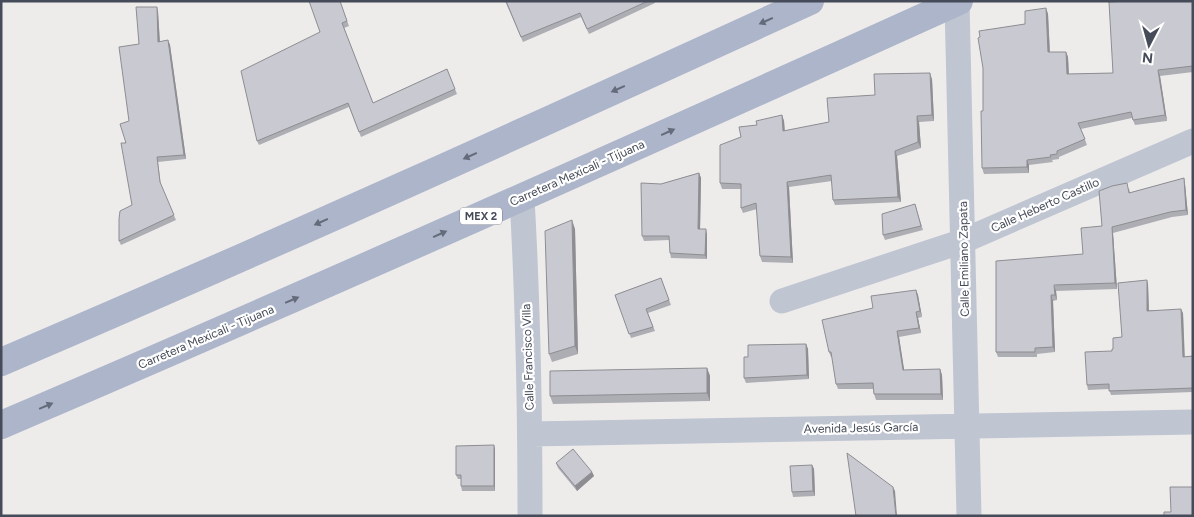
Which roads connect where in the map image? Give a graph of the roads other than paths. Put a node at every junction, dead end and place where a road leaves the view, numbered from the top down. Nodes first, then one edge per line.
1 (810, 1) edge
2 (958, 2) edge
3 (1193, 141) edge
4 (522, 198) junction
5 (963, 241) junction
6 (782, 301) dead end
7 (1, 362) edge
8 (1193, 422) edge
9 (1, 425) edge
10 (967, 426) junction
11 (530, 434) junction
12 (530, 516) edge
13 (969, 516) edge

1 -> 7 main road
4 -> 2 main road, Carretera Mexicali - Tijuana / MEX 2
2 - 5 street, Calle Emiliano Zapata
3 - 5 street, Calle Heberto Castillo
9 -> 4 main road, Carretera Mexicali - Tijuana / MEX 2
4 - 11 street, Calle Francisco Villa
5 - 6 street, Calle Heberto Castillo
5 - 10 street, Calle Emiliano Zapata
8 - 10 street, Avenida Jesús García
10 - 11 street, Avenida Jesús García
10 - 13 street, Calle Emiliano Zapata
11 - 12 street, Calle Francisco Villa

